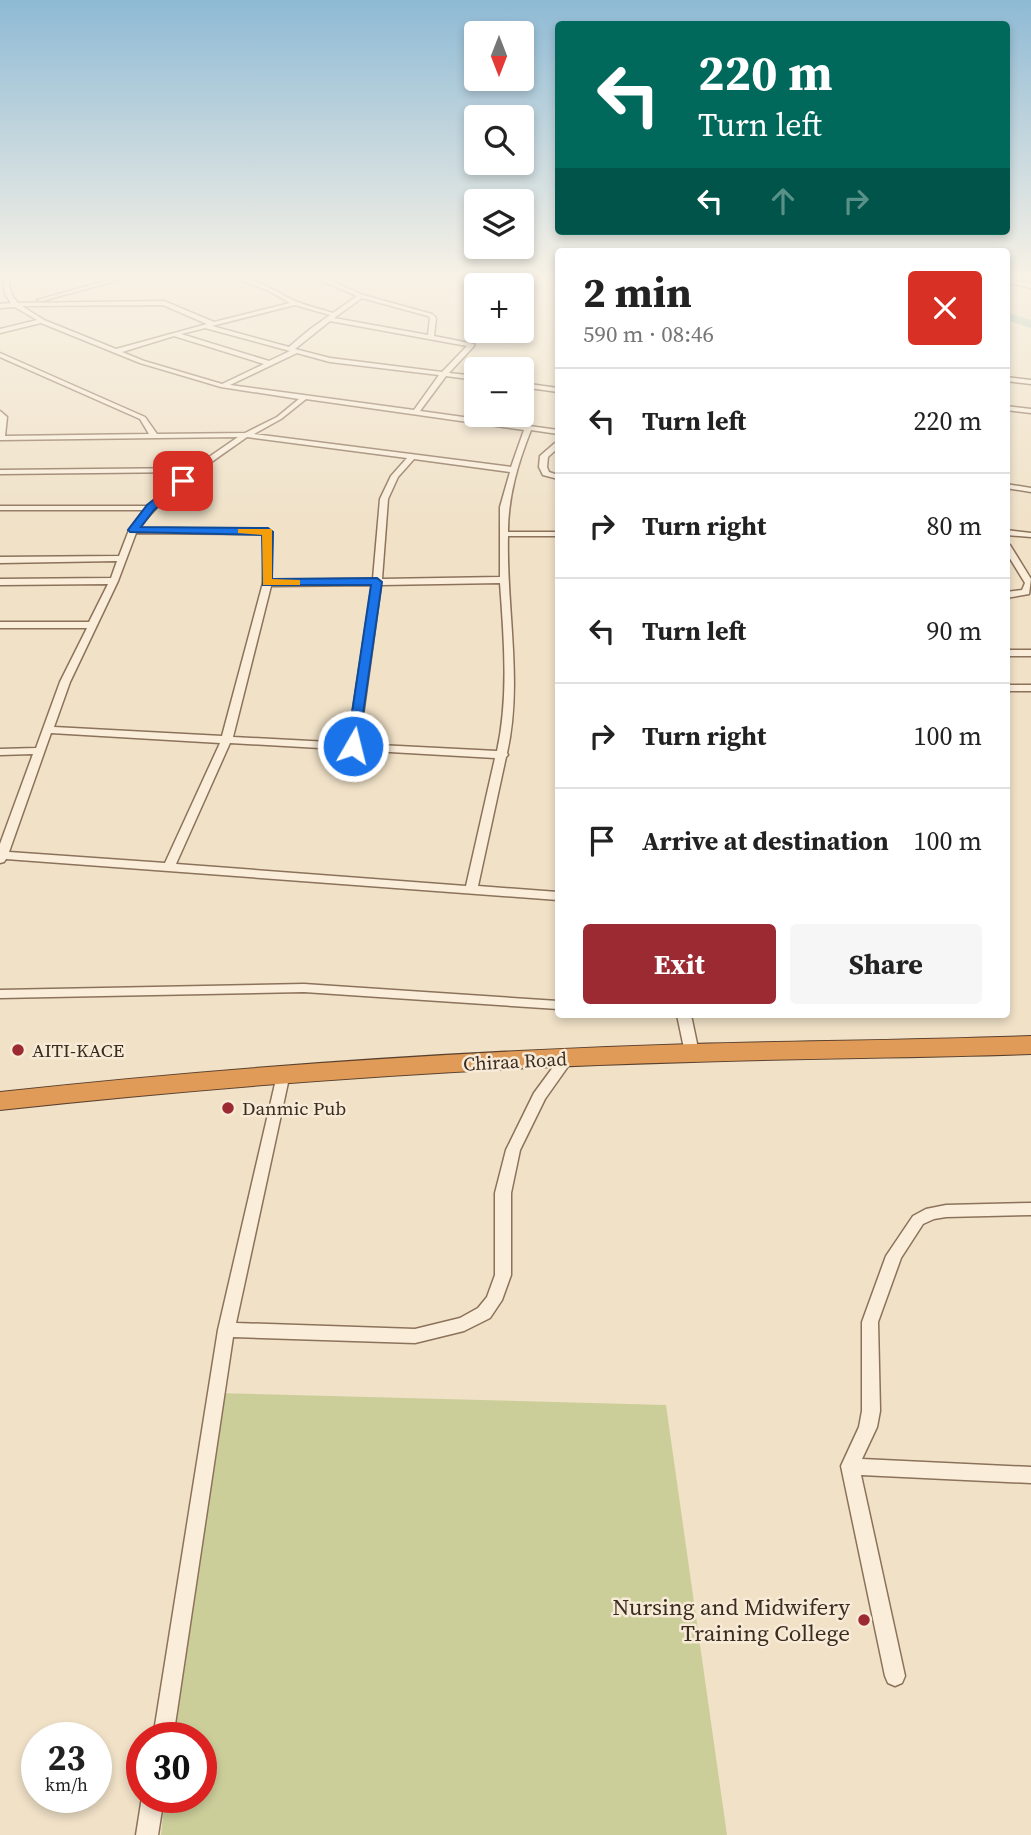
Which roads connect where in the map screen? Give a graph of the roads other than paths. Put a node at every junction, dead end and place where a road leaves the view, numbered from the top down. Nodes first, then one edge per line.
1 (13, 361) edge
2 (143, 361) edge
3 (260, 361) edge
4 (273, 361) edge
5 (342, 361) edge
6 (457, 361) edge
7 (268, 363) junction
8 (443, 375) junction
9 (464, 377) edge
10 (1010, 379) edge
11 (1031, 382) edge
12 (223, 386) junction
13 (534, 387) edge
14 (555, 390) edge
15 (303, 399) junction
16 (1010, 408) edge
17 (1031, 411) edge
18 (416, 412) junction
19 (0, 413) edge
20 (464, 418) edge
21 (529, 427) joint
22 (555, 431) edge
23 (153, 434) junction
24 (246, 435) junction
25 (0, 438) edge
26 (555, 447) edge
27 (412, 457) junction
28 (195, 470) junction
29 (515, 470) junction
30 (0, 472) edge
31 (555, 476) edge
32 (1010, 487) edge
33 (1031, 490) edge
34 (0, 508) edge
35 (150, 508) junction
36 (133, 530) junction
37 (1010, 532) edge
38 (505, 534) junction
39 (555, 534) edge
40 (1031, 535) edge
41 (1010, 552) edge
42 (124, 558) junction
43 (0, 560) edge
44 (504, 580) junction
45 (114, 581) junction
46 (0, 582) edge
47 (377, 582) junction
48 (267, 583) junction
49 (1010, 595) edge
50 (0, 625) edge
51 (93, 625) junction
52 (1010, 653) edge
53 (1031, 653) edge
54 (1010, 688) edge
55 (1031, 688) edge
56 (48, 730) junction
57 (227, 739) junction
58 (353, 746) junction
59 (39, 751) junction
60 (0, 752) edge
61 (503, 755) junction
62 (1, 857) edge
63 (169, 867) junction
64 (471, 889) junction
65 (555, 897) edge
66 (0, 994) edge
67 (555, 1005) edge
68 (685, 1018) edge
69 (1031, 1045) edge
70 (692, 1053) junction
71 (567, 1058) junction
72 (282, 1078) junction
73 (0, 1101) edge
74 (1031, 1209) edge
75 (226, 1330) junction
76 (850, 1466) junction
77 (1031, 1475) edge
78 (895, 1676) dead end
79 (165, 1722) edge
80 (150, 1813) edge
81 (147, 1835) edge

1 - 23 street
2 - 12 street
3 - 7 street
4 - 7 street
5 - 8 street
6 - 8 street
7 - 12 street
8 - 9 street
8 - 18 street
10 - 11 street
12 - 15 street
13 - 14 street
15 - 18 street
15 - 24 street
16 - 17 street
18 - 20 street
19 - 25 street
21 - 22 street
21 - 29 street
23 - 24 street
23 - 25 street
24 - 27 street
24 - 28 street
26 - 31 street
27 - 29 street
27 - 47 street
28 - 30 street
28 - 35 street
29 - 38 street
32 - 33 street
34 - 35 street
35 - 36 street
36 - 42 street
36 - 48 street
37 - 40 street
38 - 39 street
38 - 44 street
41 - 49 street
42 - 43 street
42 - 45 street
44 - 47 street
44 - 61 street
45 - 46 street
45 - 51 street
47 - 48 street
47 - 58 street
48 - 57 street
50 - 51 street
51 - 56 street
52 - 53 street
54 - 55 street
56 - 57 street
56 - 59 street
57 - 58 street
57 - 63 street
58 - 61 street
59 - 60 street
59 - 62 street
61 - 64 street
62 - 63 street
63 - 64 street
64 - 65 street
66 - 67 street
68 - 70 street
69 - 70 highway, Chiraa Road
70 - 71 highway, Chiraa Road
71 - 72 highway, Chiraa Road
71 - 75 street
72 - 73 highway, Chiraa Road
72 - 75 street
74 - 76 street
75 - 79 street
76 - 77 street
76 - 78 street
80 - 81 street

